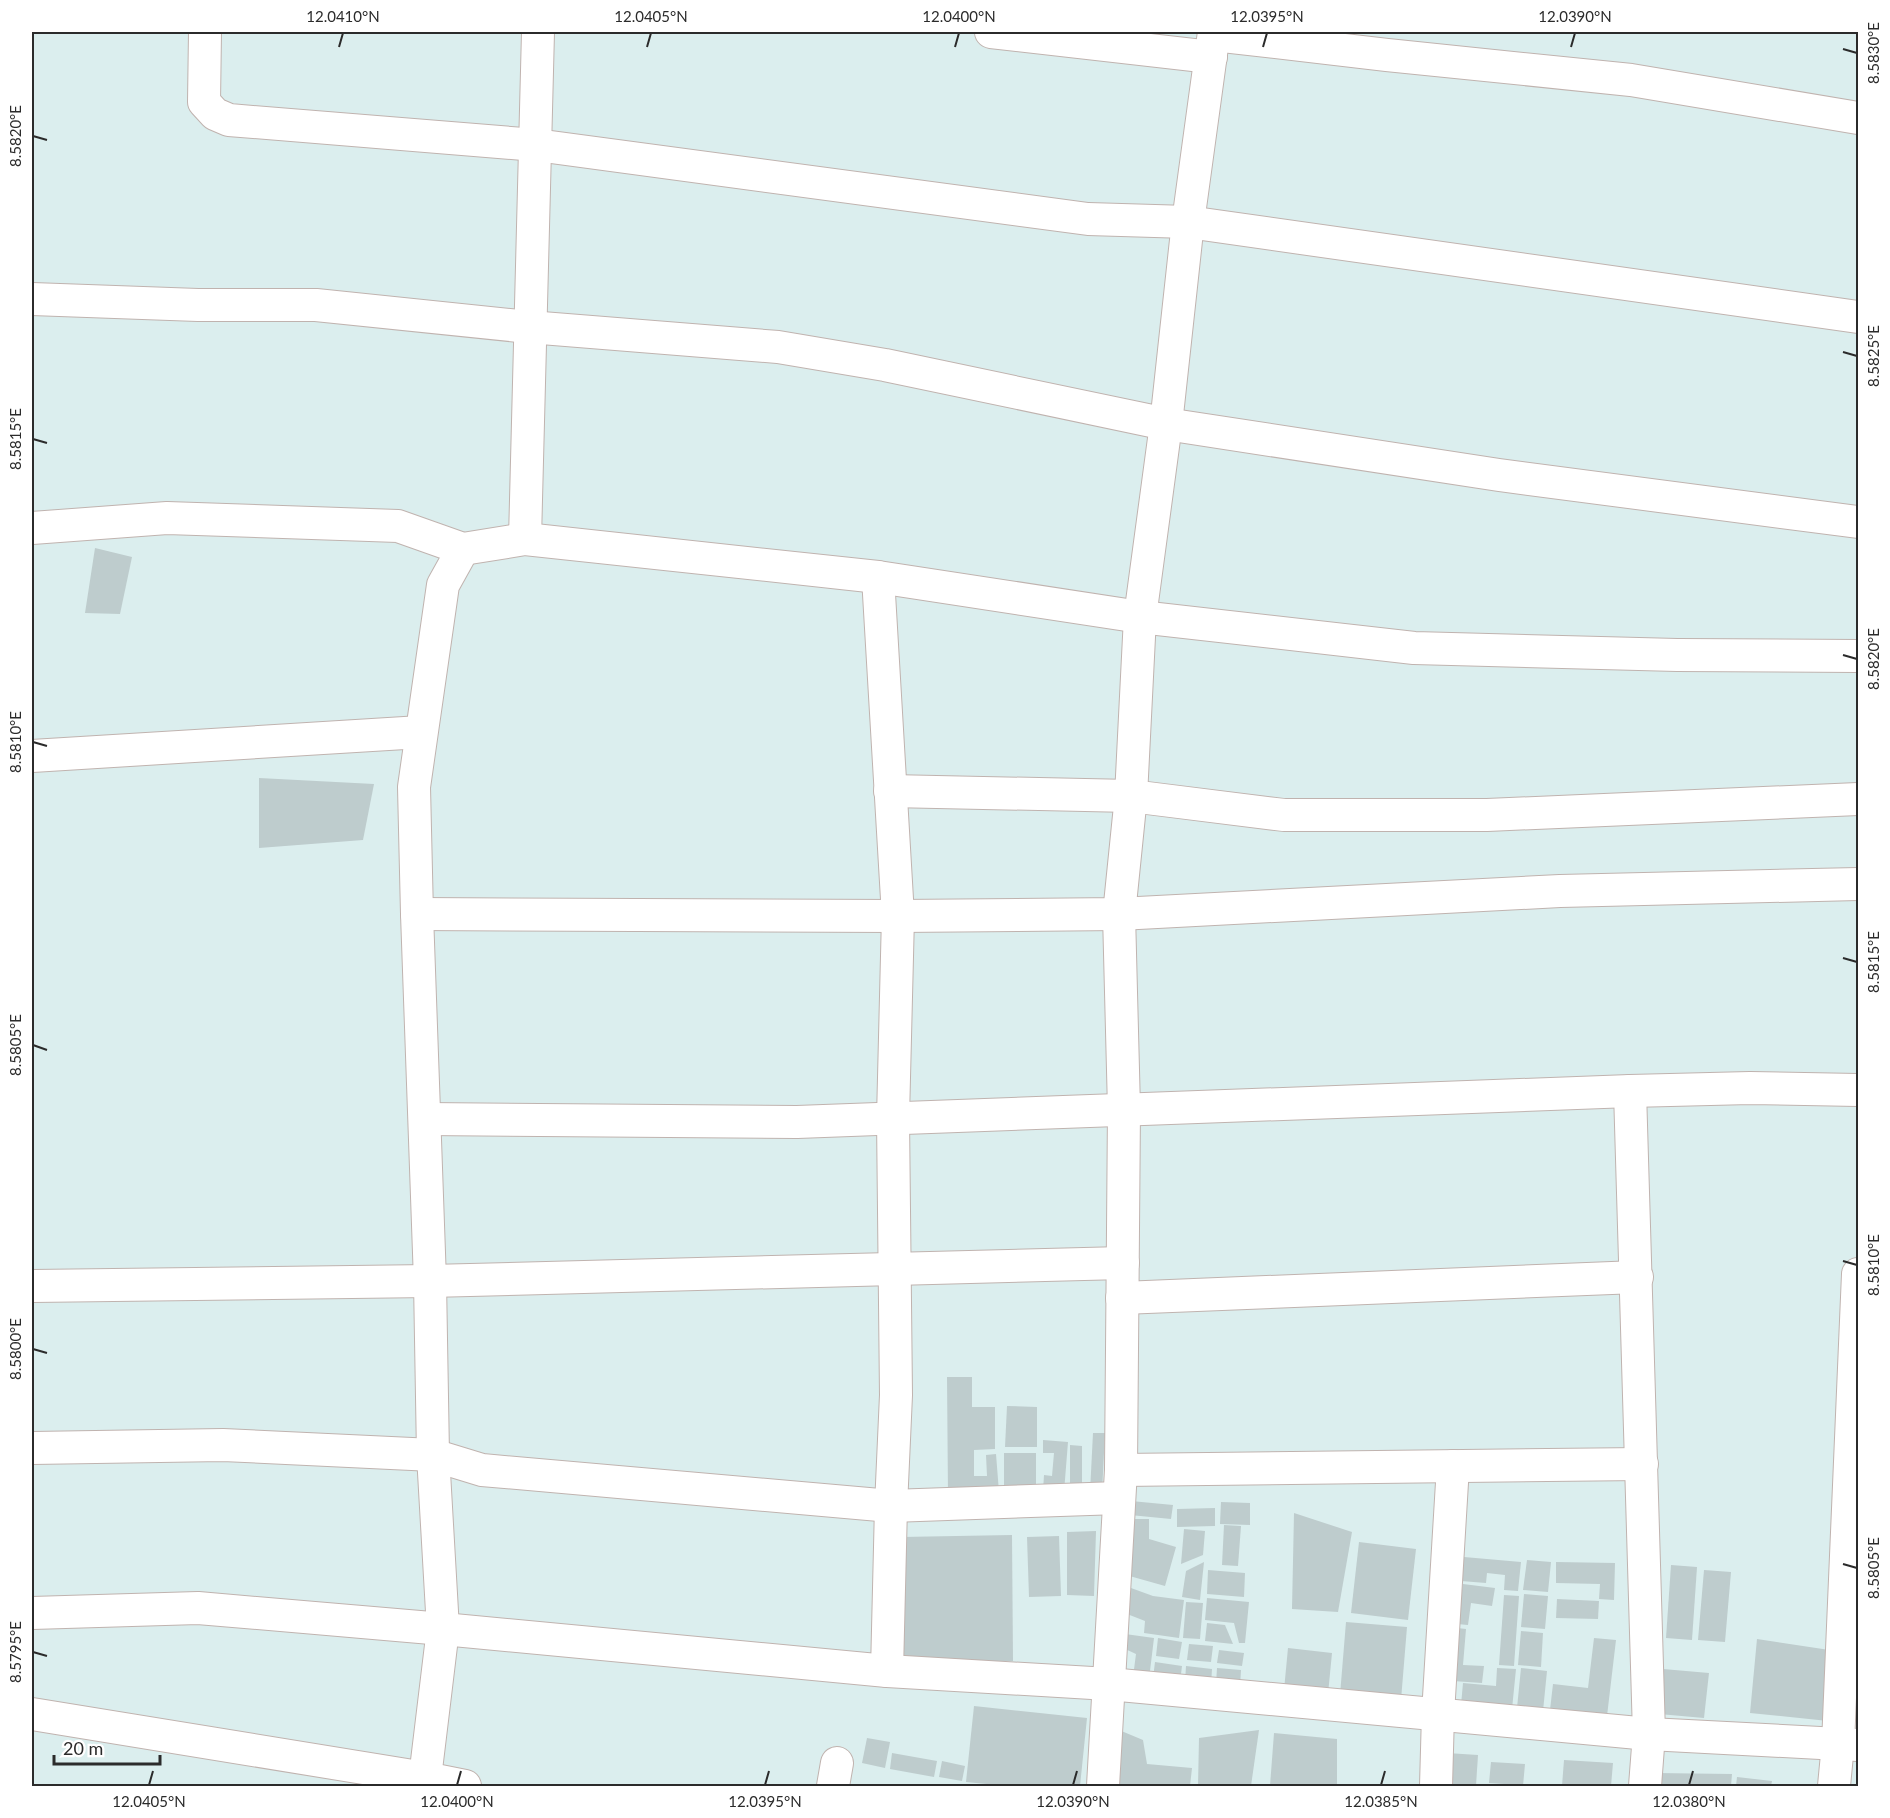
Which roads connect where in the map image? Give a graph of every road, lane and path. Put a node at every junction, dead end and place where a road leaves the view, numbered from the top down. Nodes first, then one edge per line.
1 (205, 32) edge
2 (538, 32) edge
3 (991, 32) edge
4 (1213, 41) edge
5 (1858, 118) edge
6 (536, 145) junction
7 (1188, 222) junction
8 (32, 299) edge
9 (1858, 317) edge
10 (529, 327) junction
11 (1166, 423) junction
12 (1858, 522) edge
13 (32, 528) edge
14 (525, 539) junction
15 (463, 549) junction
16 (878, 577) junction
17 (1140, 617) junction
18 (1858, 656) edge
19 (421, 732) junction
20 (32, 756) edge
21 (890, 791) junction
22 (1131, 796) junction
23 (1858, 799) edge
24 (1858, 884) edge
25 (417, 914) junction
26 (1119, 914) junction
27 (898, 916) junction
28 (1858, 1090) edge
29 (1630, 1091) junction
30 (1124, 1109) junction
31 (893, 1118) junction
32 (425, 1119) junction
33 (1123, 1263) junction
34 (894, 1269) junction
35 (1858, 1274) edge
36 (1637, 1277) junction
37 (430, 1281) junction
38 (32, 1286) edge
39 (1122, 1298) junction
40 (32, 1448) edge
41 (433, 1455) junction
42 (1642, 1464) junction
43 (1453, 1466) junction
44 (1120, 1484) junction
45 (891, 1506) junction
46 (32, 1612) edge
47 (443, 1629) junction
48 (887, 1671) junction
49 (1108, 1684) junction
50 (32, 1714) edge
51 (1438, 1714) junction
52 (1649, 1734) junction
53 (1848, 1745) edge
54 (424, 1782) edge
55 (465, 1786) edge
56 (1102, 1786) edge
57 (1436, 1786) edge
58 (1645, 1786) edge
59 (1834, 1786) edge

1 - 6 street
2 - 6 street
3 - 4 street
4 - 5 street
4 - 7 street
6 - 7 street
6 - 10 street
7 - 9 street
7 - 11 street
8 - 10 street
10 - 11 street
10 - 14 street
11 - 12 street
11 - 17 street
13 - 15 street
14 - 15 street
14 - 16 street
15 - 19 street
16 - 17 street
16 - 21 street
17 - 18 street
17 - 22 street
19 - 20 street
19 - 25 street
21 - 22 street
21 - 27 street
22 - 23 street
22 - 26 street
24 - 26 street
25 - 27 street
25 - 32 street
26 - 27 street
26 - 30 street
27 - 31 street
28 - 29 street
29 - 30 street
29 - 36 street
30 - 31 street
30 - 33 street
31 - 32 street
31 - 34 street
32 - 37 street
33 - 34 street
33 - 39 street
34 - 37 street
34 - 45 street
35 - 53 street
36 - 39 street
36 - 42 street
37 - 38 street
37 - 41 street
39 - 44 street
40 - 41 street
41 - 45 street
41 - 47 street
42 - 43 street
42 - 52 street
43 - 44 street
43 - 51 street
44 - 45 street
44 - 49 street
45 - 48 street
46 - 47 street
47 - 48 street
47 - 54 street
48 - 49 street
49 - 51 street
49 - 56 street
50 - 54 street
51 - 52 street
51 - 57 street
52 - 53 street
52 - 58 street
53 - 59 street
54 - 55 street

